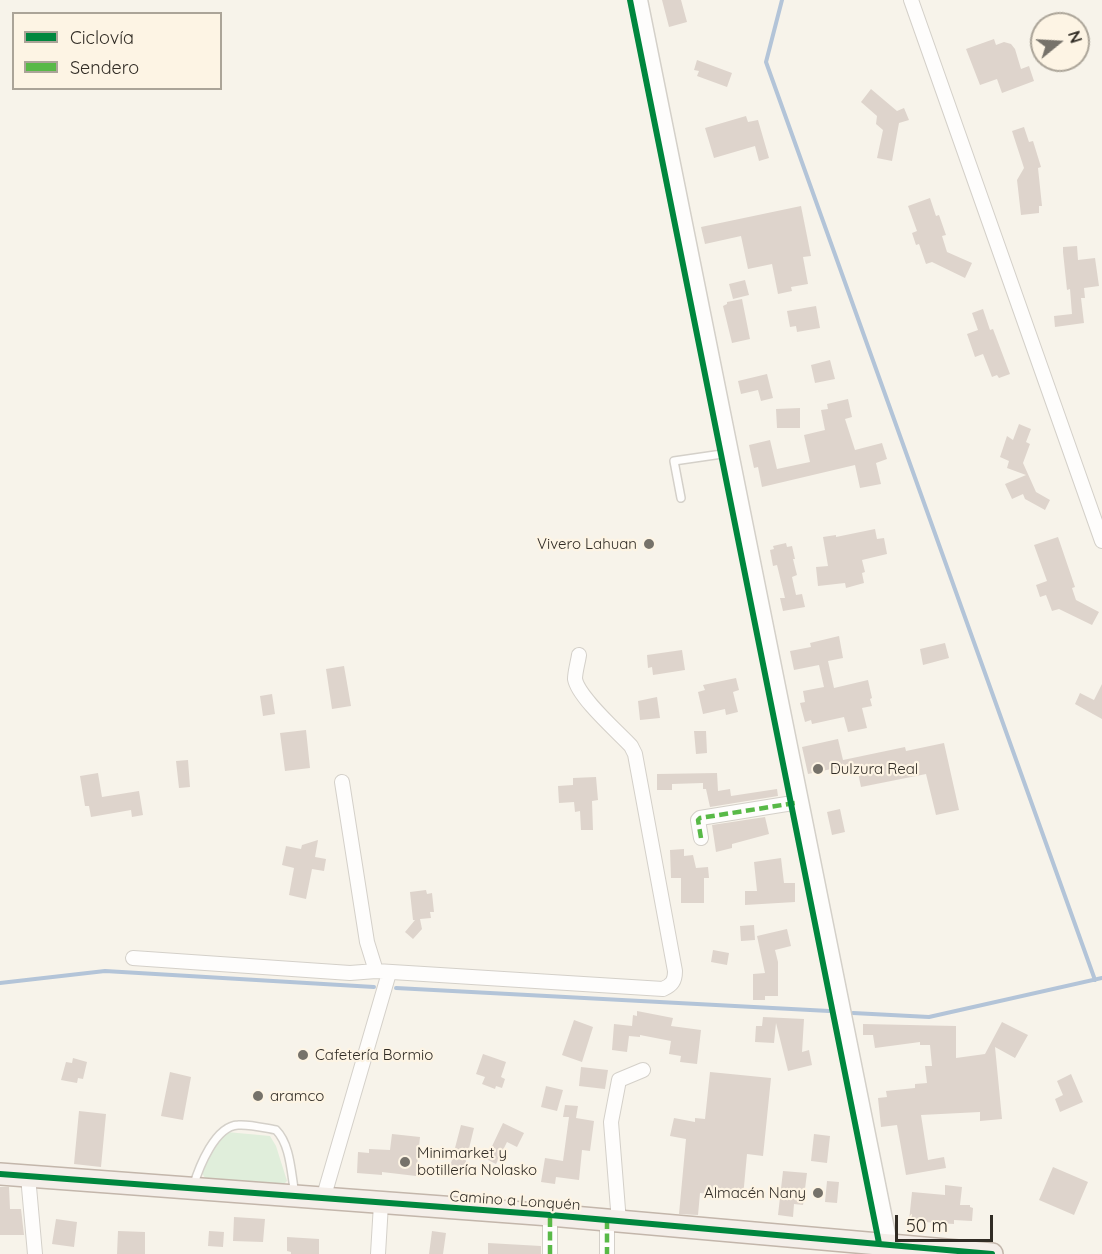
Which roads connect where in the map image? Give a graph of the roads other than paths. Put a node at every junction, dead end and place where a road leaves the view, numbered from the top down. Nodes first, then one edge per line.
1 (638, 0) edge
2 (911, 0) edge
3 (729, 453) junction
4 (681, 498) dead end
5 (1099, 520) edge
6 (1102, 541) edge
7 (579, 655) dead end
8 (342, 782) dead end
9 (800, 802) junction
10 (700, 838) dead end
11 (133, 958) dead end
12 (383, 972) junction
13 (643, 1070) dead end
14 (0, 1174) edge
15 (28, 1176) junction
16 (192, 1189) junction
17 (296, 1197) junction
18 (323, 1199) junction
19 (381, 1204) junction
20 (550, 1215) junction
21 (613, 1221) junction
22 (886, 1249) edge
23 (34, 1254) edge
24 (378, 1254) edge
25 (550, 1254) edge
26 (607, 1254) edge
27 (992, 1254) edge

1 - 3 main road
2 - 5 street
3 - 4 lane
3 - 9 main road
5 - 6 street
7 - 12 street
8 - 12 street
9 - 10 street
9 - 22 main road
11 - 12 street
12 - 18 street
13 - 21 street
14 - 15 main road, Camino a Lonquén
15 - 16 main road, Camino a Lonquén
15 - 23 street
16 - 17 main road, Camino a Lonquén
16 - 17 lane
17 - 18 main road, Camino a Lonquén
18 - 19 main road, Camino a Lonquén
19 - 20 main road, Camino a Lonquén
19 - 24 street
20 - 21 main road, Camino a Lonquén
20 - 25 street
21 - 22 main road, Camino a Lonquén
21 - 26 street
22 - 27 main road, Camino a Lonquén

